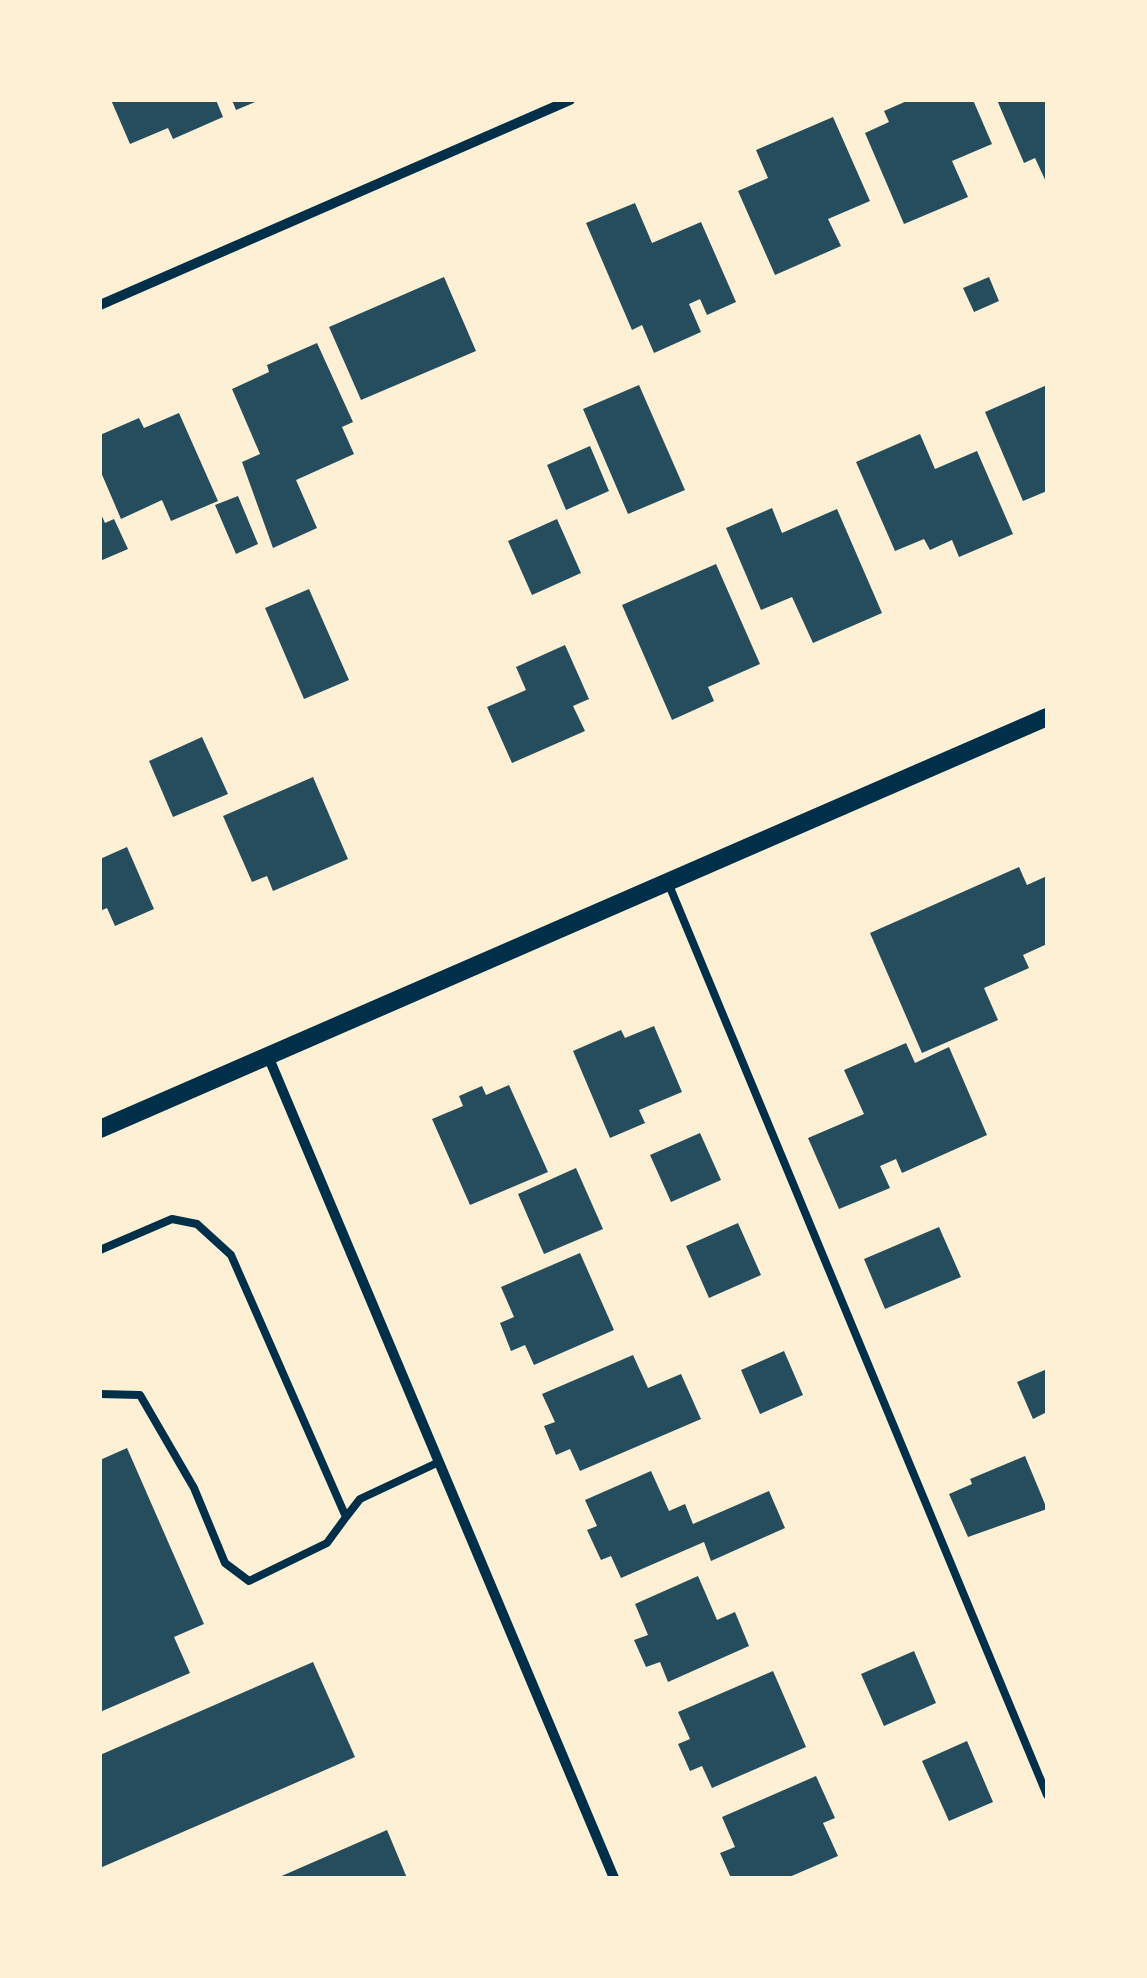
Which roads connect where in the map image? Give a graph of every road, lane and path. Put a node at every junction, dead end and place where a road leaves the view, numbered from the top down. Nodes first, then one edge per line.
1 (570, 100) edge
2 (100, 305) edge
3 (1047, 717) edge
4 (667, 880) junction
5 (268, 1056) junction
6 (100, 1130) edge
7 (100, 1250) edge
8 (100, 1394) edge
9 (439, 1462) junction
10 (346, 1518) junction
11 (1047, 1794) edge
12 (614, 1878) edge

1 - 2 street
3 - 4 street
4 - 5 street
4 - 11 lane
5 - 6 street
5 - 9 street
7 - 10 lane
8 - 10 lane
9 - 10 lane
9 - 12 street

